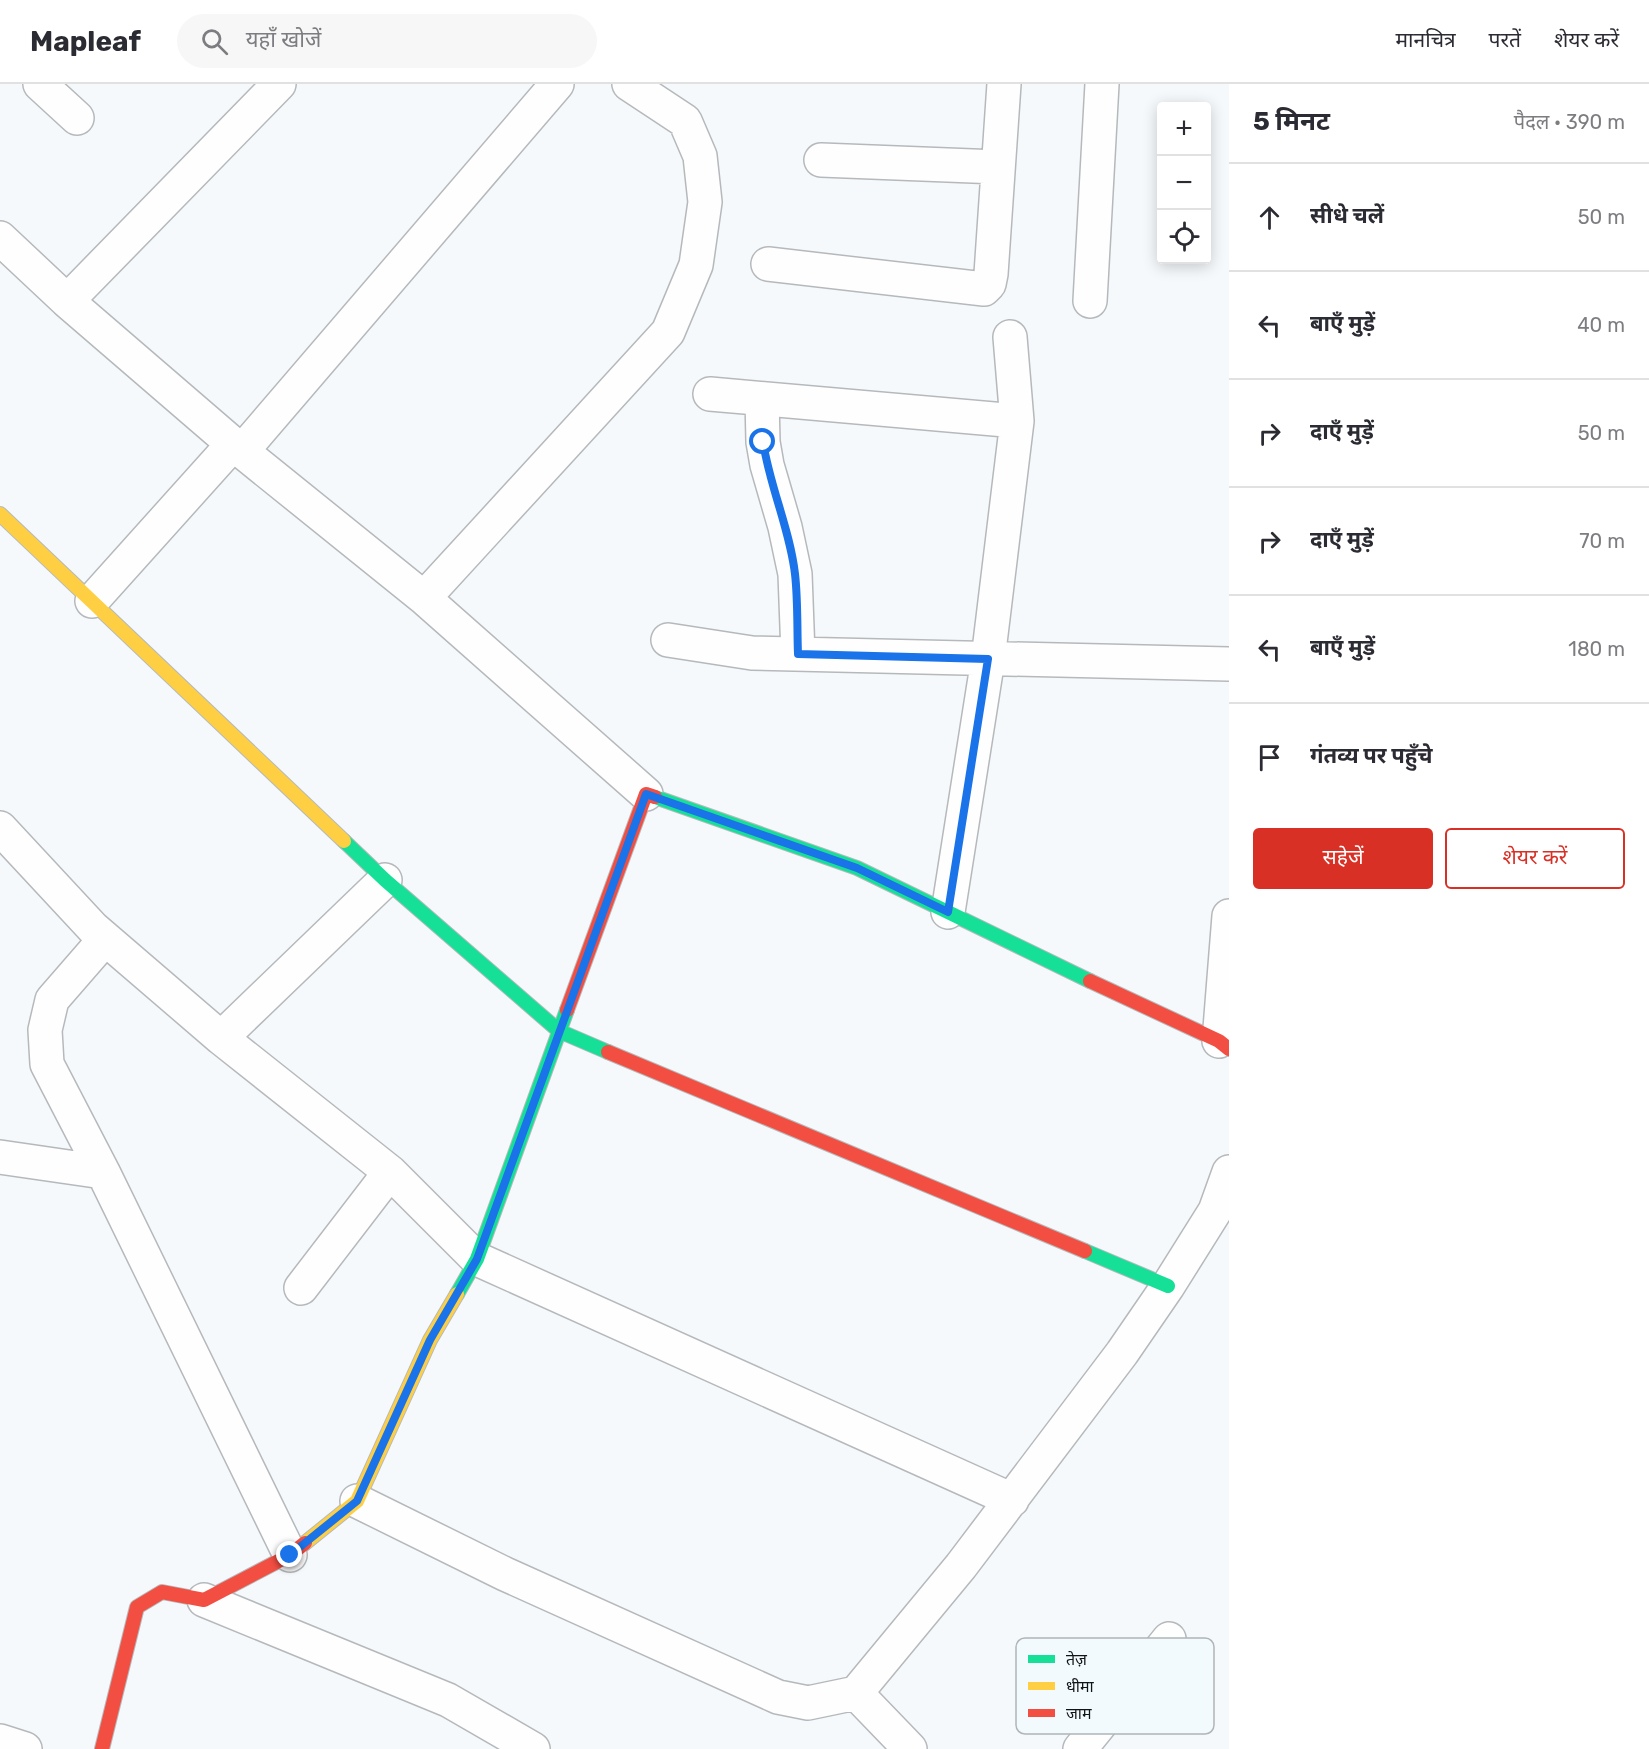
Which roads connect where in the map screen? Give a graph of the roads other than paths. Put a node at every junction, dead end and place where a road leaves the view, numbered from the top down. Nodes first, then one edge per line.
1 (40, 84) edge
2 (279, 84) edge
3 (556, 84) edge
4 (629, 84) edge
5 (1004, 84) edge
6 (1102, 84) edge
7 (77, 118) dead end
8 (821, 160) dead end
9 (998, 167) junction
10 (0, 238) edge
11 (768, 264) dead end
12 (67, 301) junction
13 (1090, 301) dead end
14 (1010, 338) dead end
15 (710, 394) dead end
16 (762, 399) junction
17 (1017, 421) junction
18 (238, 447) junction
19 (0, 514) edge
20 (424, 598) junction
21 (92, 600) junction
22 (668, 640) dead end
23 (798, 654) junction
24 (988, 659) junction
25 (1229, 664) edge
26 (646, 794) junction
27 (0, 828) edge
28 (385, 880) junction
29 (948, 912) junction
30 (1229, 916) edge
31 (105, 939) junction
32 (559, 1031) junction
33 (221, 1038) junction
34 (1224, 1045) edge
35 (0, 1157) edge
36 (103, 1172) junction
37 (390, 1172) junction
38 (1229, 1172) edge
39 (1222, 1212) edge
40 (477, 1259) junction
41 (1168, 1286) junction
42 (301, 1288) dead end
43 (1012, 1500) junction
44 (357, 1501) junction
45 (290, 1555) junction
46 (204, 1600) junction
47 (856, 1693) junction
48 (1092, 1734) edge
49 (0, 1741) edge
50 (24, 1749) edge
51 (102, 1749) edge
52 (533, 1749) edge
53 (910, 1749) edge
54 (1080, 1749) edge

1 - 7 street
2 - 12 street
3 - 18 street
4 - 20 street
5 - 9 street
6 - 13 street
8 - 9 street
9 - 11 street
10 - 12 street
12 - 18 street
14 - 17 street
15 - 16 street
16 - 17 street
16 - 23 street
17 - 24 street
18 - 20 street
18 - 21 street
19 - 21 street
20 - 26 street
21 - 28 street
22 - 23 street
23 - 24 street
24 - 25 street
24 - 29 street
26 - 29 street
26 - 32 street
27 - 31 street
28 - 32 street
28 - 33 street
29 - 34 street
30 - 34 street
31 - 33 street
31 - 36 street
32 - 40 street
32 - 41 street
33 - 37 street
35 - 36 street
36 - 45 street
37 - 40 street
37 - 42 street
38 - 39 street
39 - 41 street
40 - 43 street
40 - 44 street
41 - 43 street
43 - 47 street
44 - 45 street
44 - 47 street
45 - 46 street
46 - 51 street
46 - 52 street
47 - 53 street
48 - 54 street
49 - 50 street

